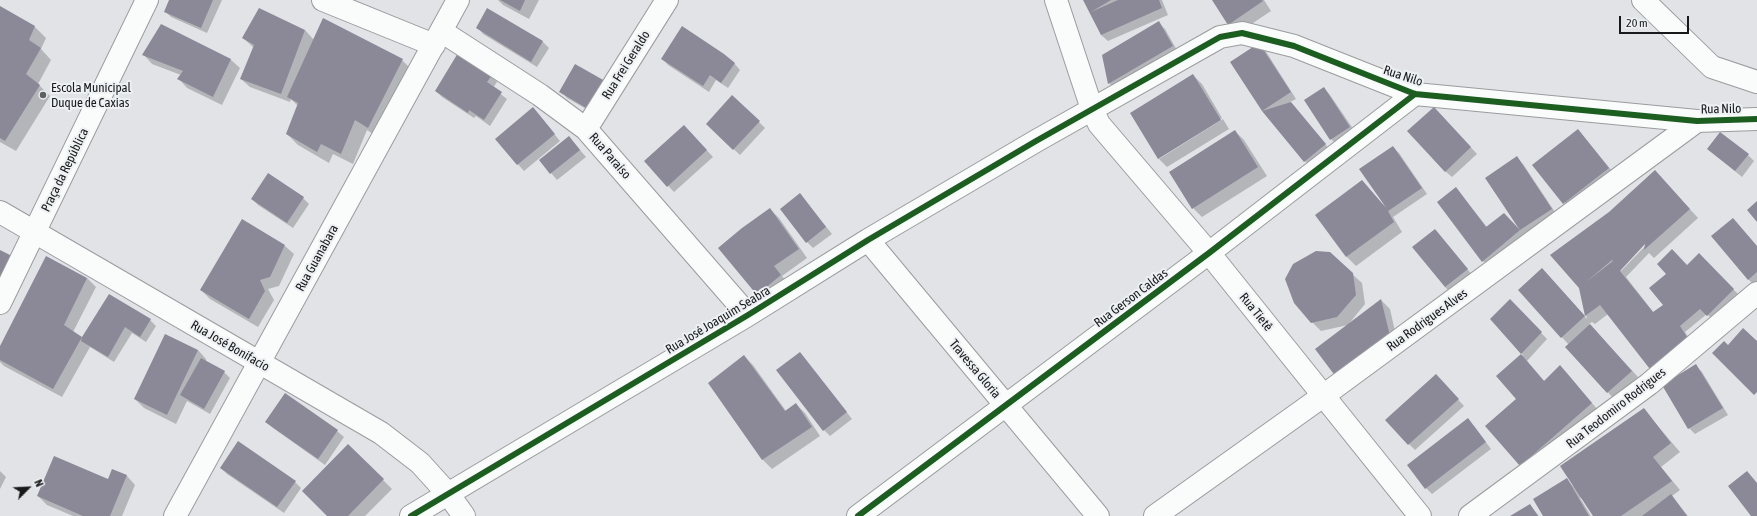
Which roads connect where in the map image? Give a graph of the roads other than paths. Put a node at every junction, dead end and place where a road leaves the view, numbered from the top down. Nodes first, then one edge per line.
1 (147, 0) edge
2 (323, 0) edge
3 (458, 0) edge
4 (667, 0) edge
5 (1056, 0) edge
6 (1643, 0) edge
7 (437, 38) junction
8 (1757, 82) edge
9 (1415, 94) junction
10 (1092, 109) junction
11 (1757, 119) edge
12 (1697, 121) junction
13 (586, 129) junction
14 (1036, 141) joint
15 (0, 212) edge
16 (34, 233) junction
17 (868, 240) junction
18 (1209, 253) junction
19 (1757, 293) edge
20 (0, 304) edge
21 (748, 315) junction
22 (259, 363) junction
23 (1324, 396) junction
24 (1005, 406) junction
25 (448, 495) junction
26 (175, 516) edge
27 (410, 516) edge
28 (464, 516) edge
29 (858, 516) edge
30 (1098, 516) edge
31 (1155, 516) edge
32 (1420, 516) edge
33 (1470, 516) edge

1 - 16 street, Praça da República
2 - 7 street, Rua Paraíso
3 - 7 street, Rua Guanabara
4 - 13 street, Rua Frei Geraldo
5 - 10 street, Rua Tietê
6 - 8 street
7 - 13 street, Rua Paraíso
7 - 22 street, Rua Guanabara
9 - 10 street, Rua Nilo
9 - 12 street, Rua Nilo
9 - 18 street, Rua Gerson Caldas
10 - 14 street, Rua Nilo
10 - 18 street, Rua Tietê
11 - 12 street, Rua Nilo
12 - 23 street, Rua Rodrigues Alves
13 - 21 street, Rua Paraíso
14 - 17 street, Rua José Joaquim Seabra
15 - 16 street, Rua José Bonifacio
16 - 20 street, Praça da República
16 - 22 street, Rua José Bonifacio
17 - 21 street, Rua José Joaquim Seabra
17 - 24 street, Travessa Gloria
18 - 23 street, Rua Tietê
18 - 24 street, Rua Gerson Caldas
19 - 33 street, Rua Teodomiro Rodrigues
21 - 25 street, Rua José Joaquim Seabra
22 - 25 street, Rua José Bonifacio
22 - 26 street, Rua Guanabara
23 - 31 street, Rua Rodrigues Alves
23 - 32 street, Rua Tietê
24 - 29 street, Rua Gerson Caldas
24 - 30 street, Travessa Gloria
25 - 27 street, Rua José Joaquim Seabra
25 - 28 street, Rua José Bonifacio

